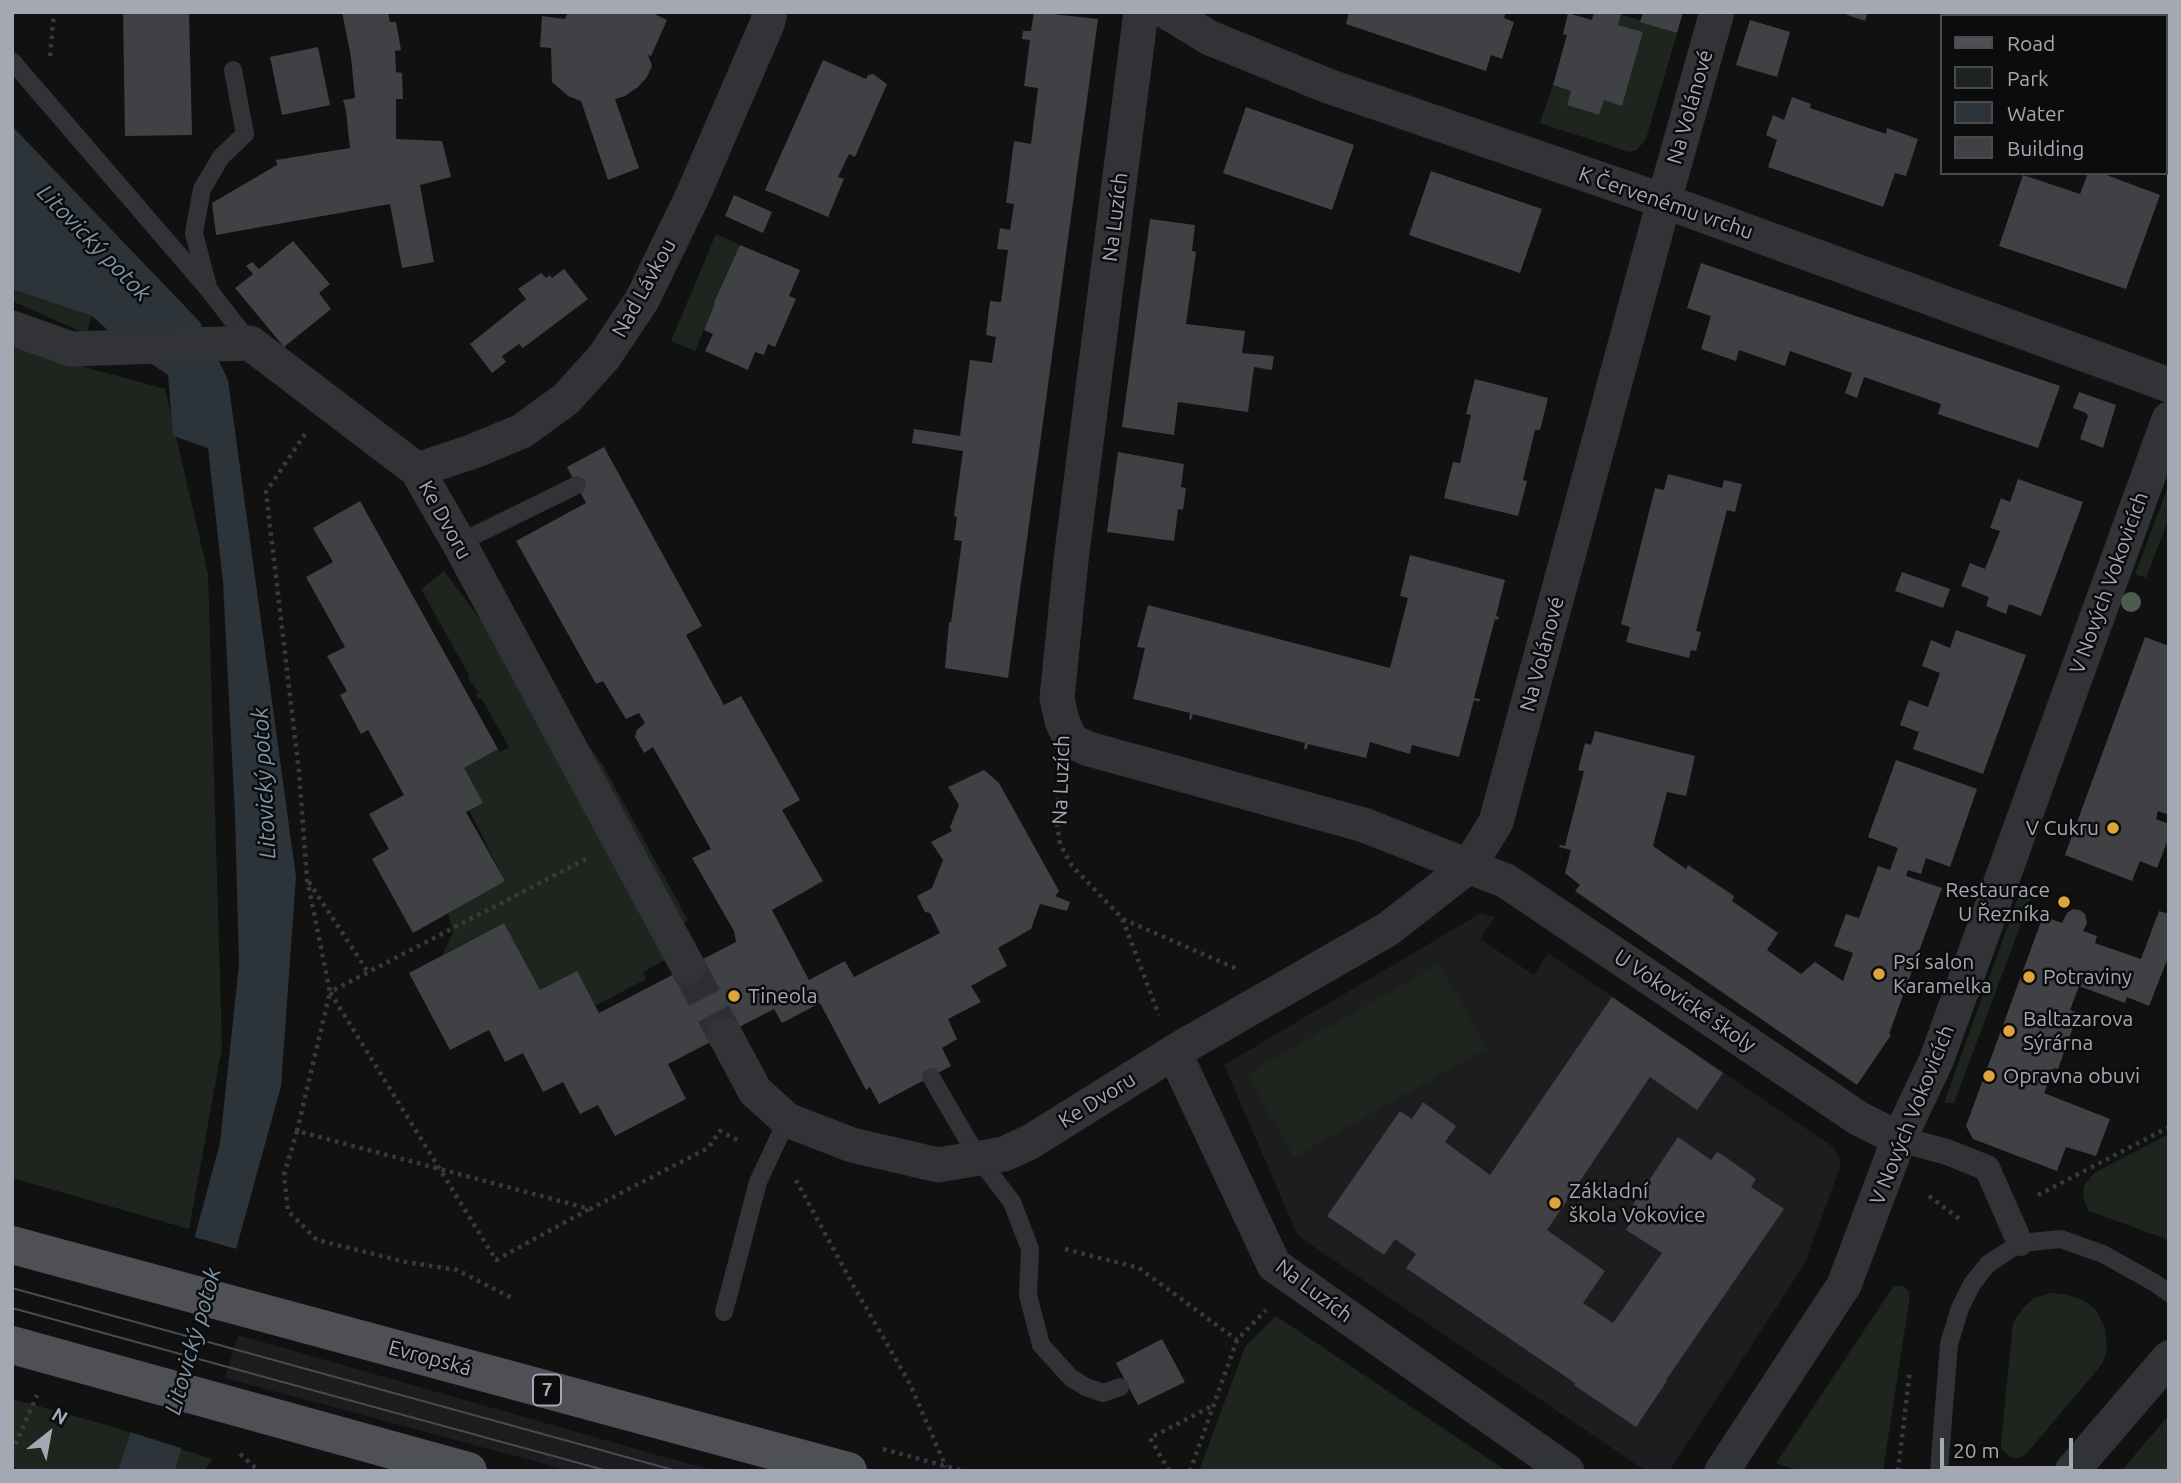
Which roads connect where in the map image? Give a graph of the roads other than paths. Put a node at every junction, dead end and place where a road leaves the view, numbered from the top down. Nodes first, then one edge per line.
1 (770, 12) edge
2 (1141, 12) edge
3 (1167, 12) edge
4 (1717, 12) edge
5 (12, 61) edge
6 (233, 70) dead end
7 (1664, 201) junction
8 (209, 290) junction
9 (12, 328) edge
10 (242, 343) junction
11 (2169, 385) edge
12 (2169, 419) edge
13 (417, 470) junction
14 (577, 485) dead end
15 (459, 543) junction
16 (1469, 866) junction
17 (688, 967) tunnel mouth
18 (724, 1035) tunnel mouth
19 (1174, 1052) junction
20 (931, 1077) dead end
21 (787, 1120) junction
22 (1899, 1139) junction
23 (979, 1159) junction
24 (2020, 1243) junction
25 (12, 1245) edge
26 (2169, 1293) edge
27 (723, 1312) dead end
28 (12, 1345) edge
29 (2169, 1358) edge
30 (1120, 1387) dead end
31 (468, 1471) edge
32 (848, 1471) edge
33 (1567, 1471) edge
34 (1722, 1471) edge
35 (1940, 1471) edge
36 (2071, 1471) edge

1 - 13 street, Nad Lávkou
2 - 16 street, Na Luzích
3 - 7 street, K Červenému vrchu
4 - 7 street, Na Volánové
5 - 8 lane
6 - 8 lane
7 - 11 street, K Červenému vrchu
7 - 16 street, Na Volánové
8 - 10 lane
9 - 10 street
10 - 13 street, Ke Dvoru
12 - 22 street, V Nových Vokovicích
13 - 15 street, Ke Dvoru
14 - 15 lane
15 - 17 street, Ke Dvoru
16 - 19 street, Ke Dvoru
16 - 22 street, U Vokovické školy
18 - 21 street, Ke Dvoru
19 - 23 street, Ke Dvoru
19 - 33 street, Na Luzích
20 - 23 lane
21 - 23 street, Ke Dvoru
21 - 27 lane
22 - 24 street
22 - 34 street, V Nových Vokovicích
23 - 30 lane
24 - 26 lane
24 - 35 lane
25 - 32 main road, Evropská / 7
28 - 31 main road
29 - 36 street

